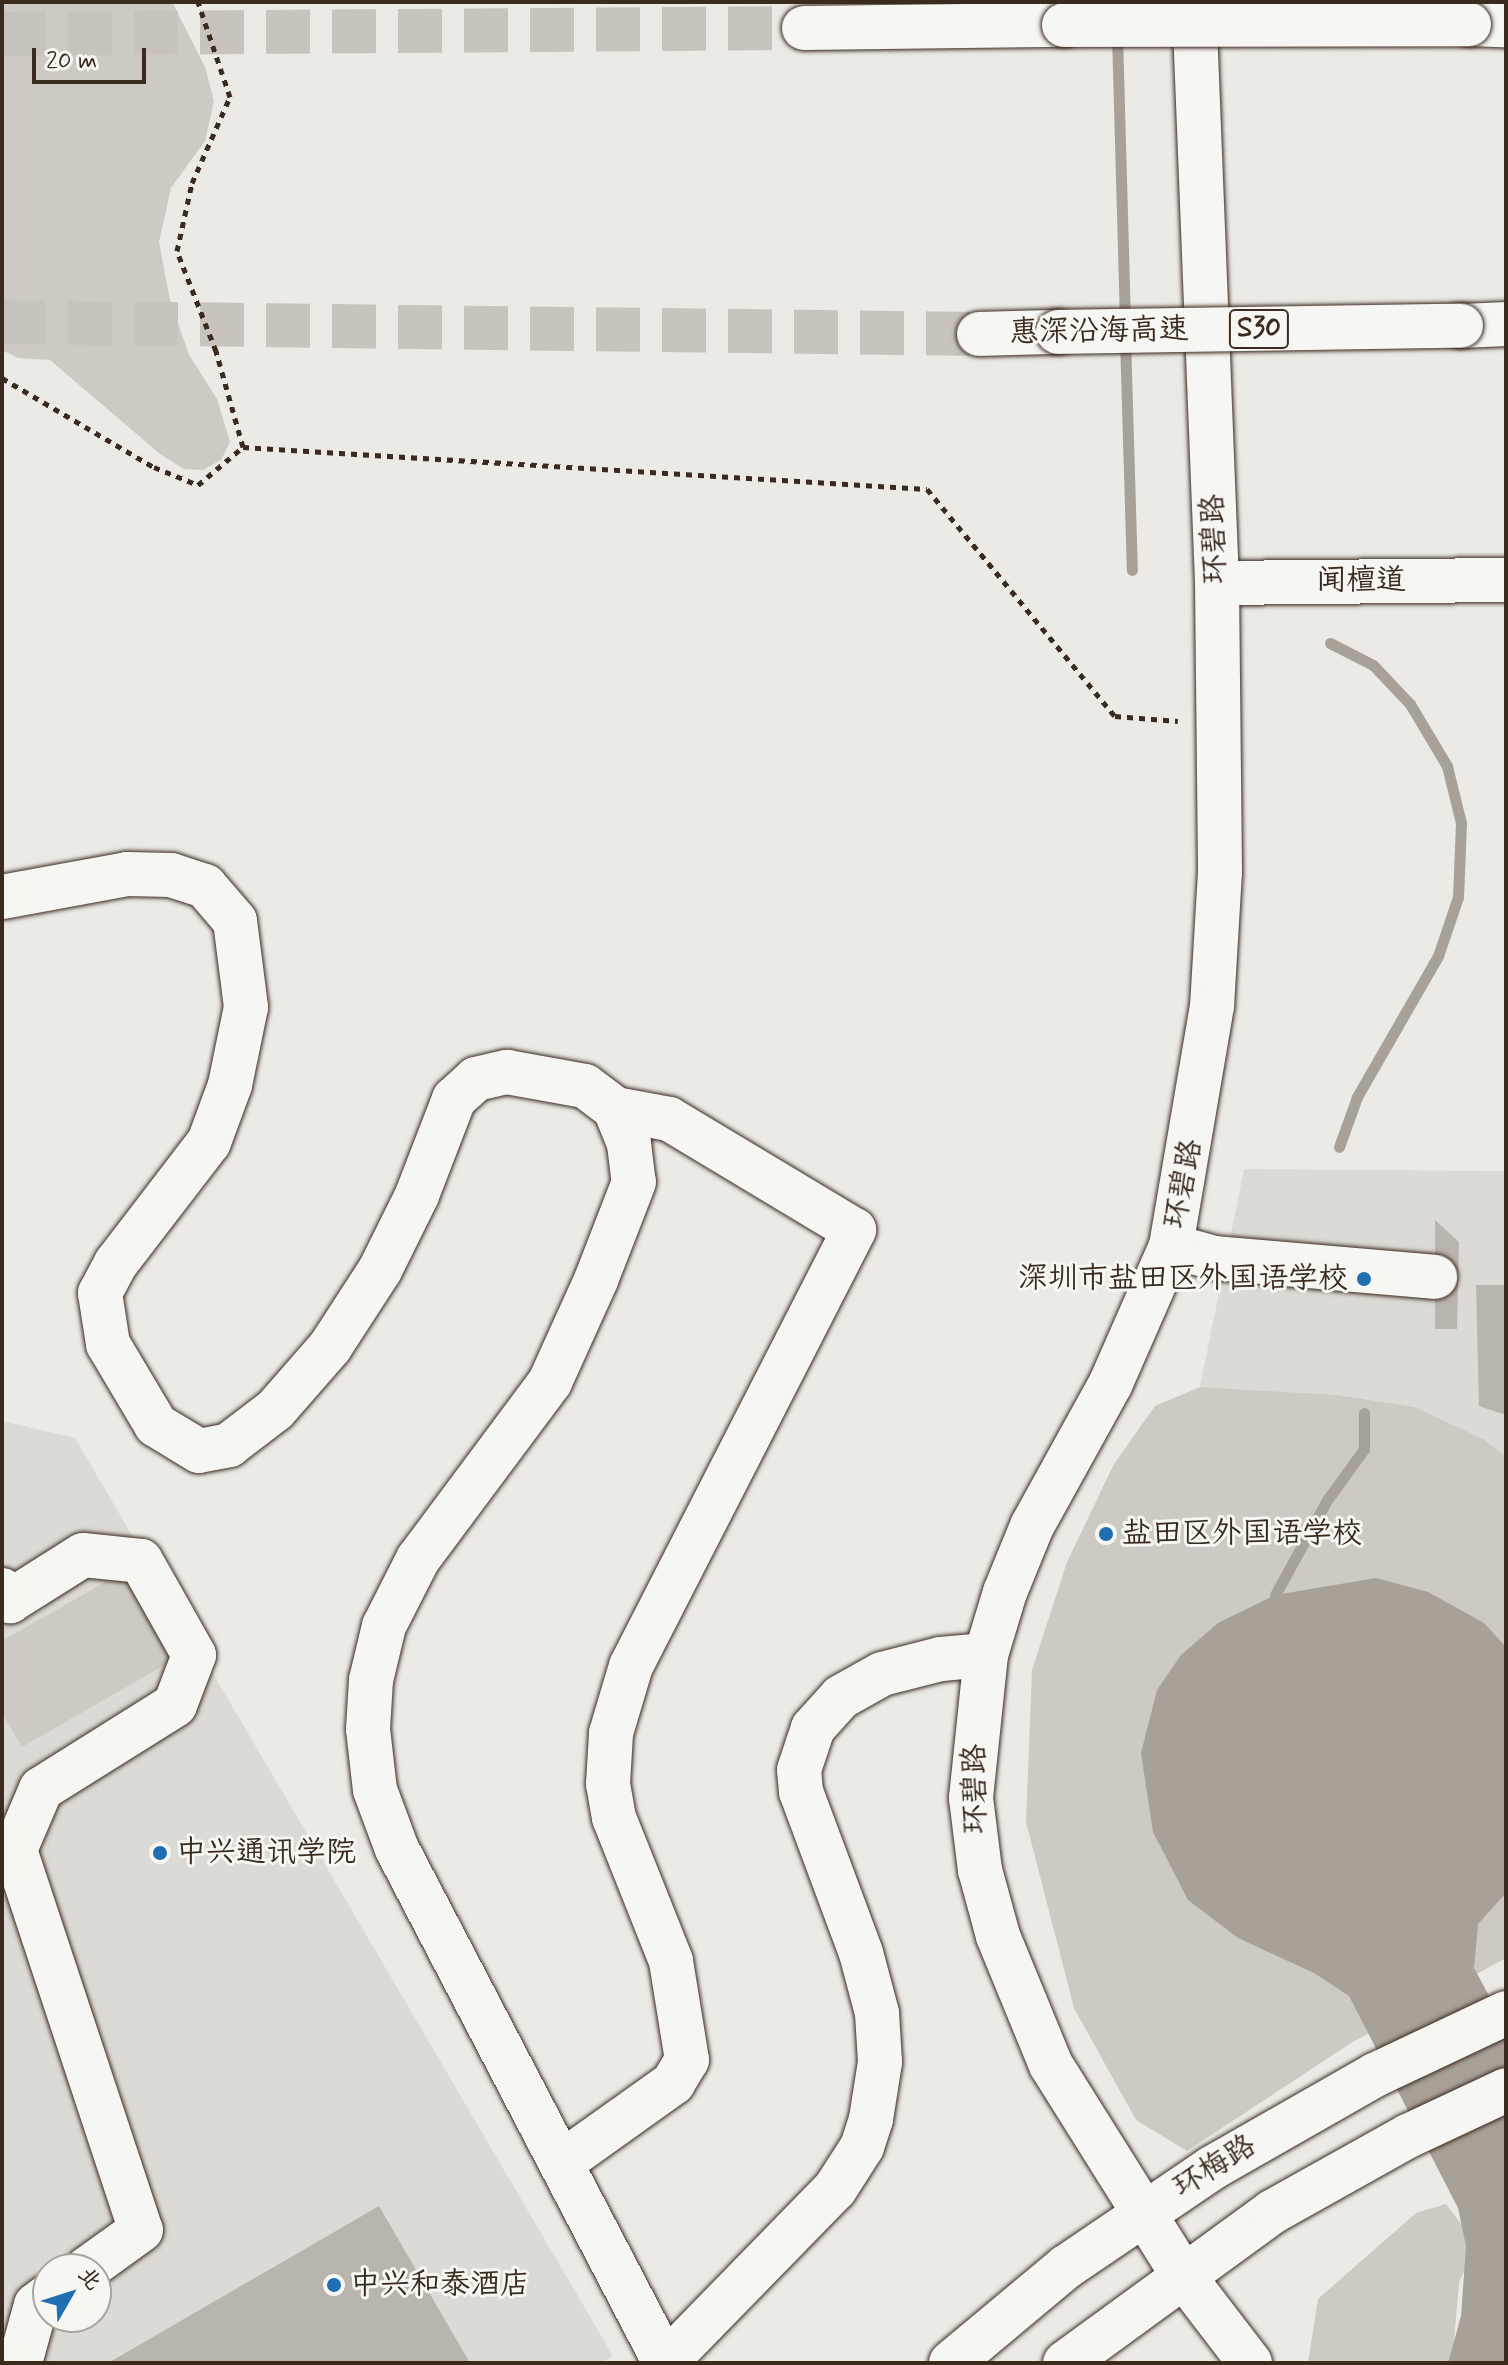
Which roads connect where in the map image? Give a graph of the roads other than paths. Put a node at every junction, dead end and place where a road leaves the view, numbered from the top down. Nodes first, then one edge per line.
1 (1194, 2) edge
2 (1487, 25) edge
3 (804, 28) tunnel mouth
4 (1506, 324) edge
5 (979, 334) tunnel mouth
6 (1506, 580) edge
7 (1217, 583) junction
8 (2, 897) edge
9 (615, 1109) junction
10 (1171, 1246) junction
11 (1435, 1277) dead end
12 (2, 1590) edge
13 (986, 1655) junction
14 (1506, 2013) edge
15 (1506, 2090) edge
16 (561, 2163) junction
17 (1142, 2212) junction
18 (109, 2253) edge
19 (1182, 2274) junction
20 (32, 2320) edge
21 (20, 2363) edge
22 (951, 2363) edge
23 (1065, 2363) edge
24 (1250, 2363) edge

1 - 7 main road, 环碧路
2 - 3 main road, bridge
4 - 5 main road, 惠深沿海高速 / S30, bridge
6 - 7 main road, 闻檀道
7 - 10 main road, 环碧路
8 - 9 main road
9 - 16 main road
9 - 16 main road
10 - 11 main road
10 - 13 main road, 环碧路
12 - 18 main road
13 - 16 main road
13 - 17 main road, 环碧路
14 - 17 main road, 环梅路
15 - 19 main road
17 - 19 main road, 环碧路
17 - 22 main road, 环梅路
19 - 23 main road
19 - 24 main road, 环碧路
20 - 21 main road

